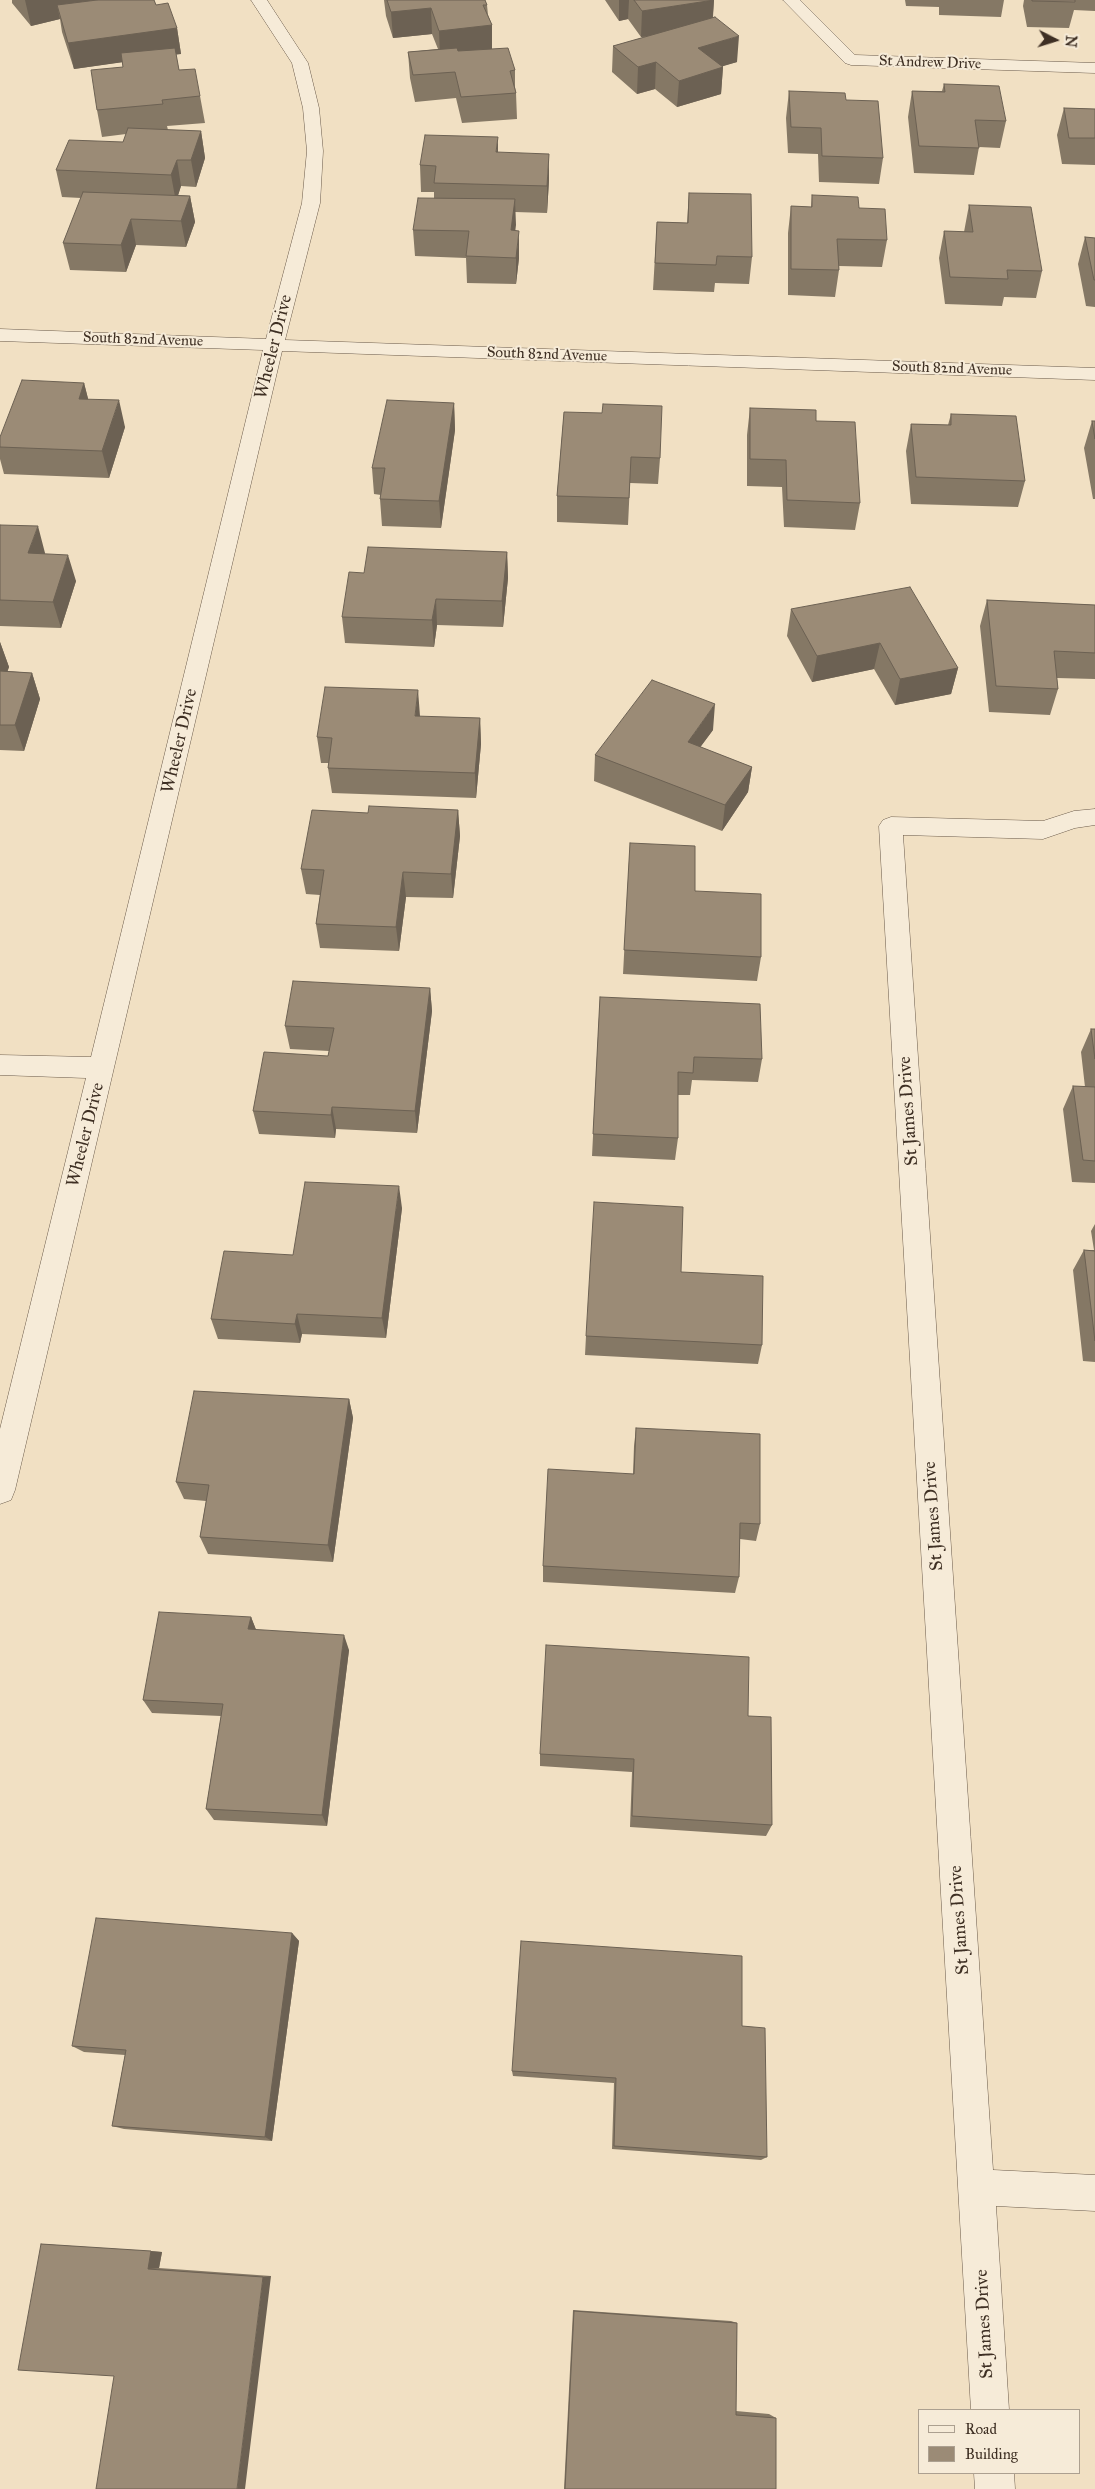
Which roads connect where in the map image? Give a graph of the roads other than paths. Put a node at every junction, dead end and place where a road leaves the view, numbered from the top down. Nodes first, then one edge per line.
1 (259, 0) edge
2 (791, 0) edge
3 (1095, 68) edge
4 (0, 335) edge
5 (274, 345) junction
6 (1095, 374) edge
7 (1095, 817) edge
8 (0, 1065) edge
9 (102, 1068) junction
10 (0, 1490) edge
11 (976, 2187) junction
12 (1095, 2193) edge
13 (990, 2409) edge
14 (994, 2474) edge
15 (995, 2489) edge

1 - 5 street, Wheeler Drive
2 - 3 street, St Andrew Drive
4 - 5 street, South 82nd Avenue
5 - 6 street, South 82nd Avenue
5 - 9 street, Wheeler Drive
7 - 11 street, St James Drive
8 - 9 street
9 - 10 street, Wheeler Drive
11 - 12 street
11 - 13 street, St James Drive
14 - 15 street

